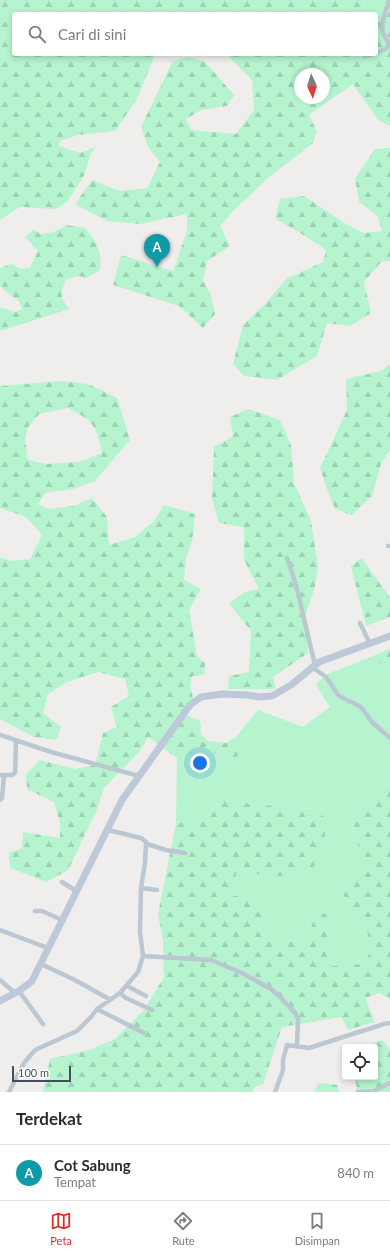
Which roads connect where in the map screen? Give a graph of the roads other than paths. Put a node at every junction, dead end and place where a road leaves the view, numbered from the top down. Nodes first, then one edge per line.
1 (390, 0) edge
2 (378, 53) edge
3 (287, 558) dead end
4 (360, 623) dead end
5 (390, 636) edge
6 (370, 644) junction
7 (313, 666) junction
8 (0, 735) edge
9 (390, 738) edge
10 (16, 741) junction
11 (2, 775) edge
12 (139, 776) junction
13 (0, 800) edge
14 (108, 830) junction
15 (147, 844) junction
16 (185, 853) dead end
17 (62, 882) dead end
18 (141, 888) junction
19 (157, 890) dead end
20 (76, 891) junction
21 (35, 911) dead end
22 (62, 920) junction
23 (0, 930) edge
24 (48, 948) junction
25 (143, 956) junction
26 (41, 964) junction
27 (0, 980) edge
28 (127, 986) junction
29 (17, 992) junction
30 (120, 993) junction
31 (146, 996) dead end
32 (110, 999) junction
33 (0, 1001) edge
34 (97, 1009) junction
35 (152, 1010) dead end
36 (390, 1023) edge
37 (43, 1024) dead end
38 (144, 1033) dead end
39 (297, 1046) junction
40 (390, 1083) edge
41 (276, 1091) edge
42 (9, 1092) edge
43 (282, 1092) edge
44 (358, 1092) edge

1 - 2 street
3 - 7 street
4 - 6 street
5 - 6 street
6 - 7 street
7 - 9 street
7 - 12 street
8 - 10 street
10 - 11 street
10 - 12 street
11 - 13 street
12 - 14 street
14 - 15 street
14 - 20 street
15 - 16 street
15 - 18 street
17 - 20 street
18 - 19 street
18 - 25 street
20 - 22 street
21 - 22 street
22 - 24 street
23 - 24 street
24 - 26 street
25 - 28 street
25 - 39 street
26 - 29 street
26 - 32 street
27 - 29 street
28 - 30 street
28 - 31 street
29 - 33 street
29 - 37 street
30 - 32 street
30 - 35 street
32 - 34 street
34 - 38 street
34 - 42 street
36 - 39 street
39 - 41 street
40 - 44 street
41 - 43 street

